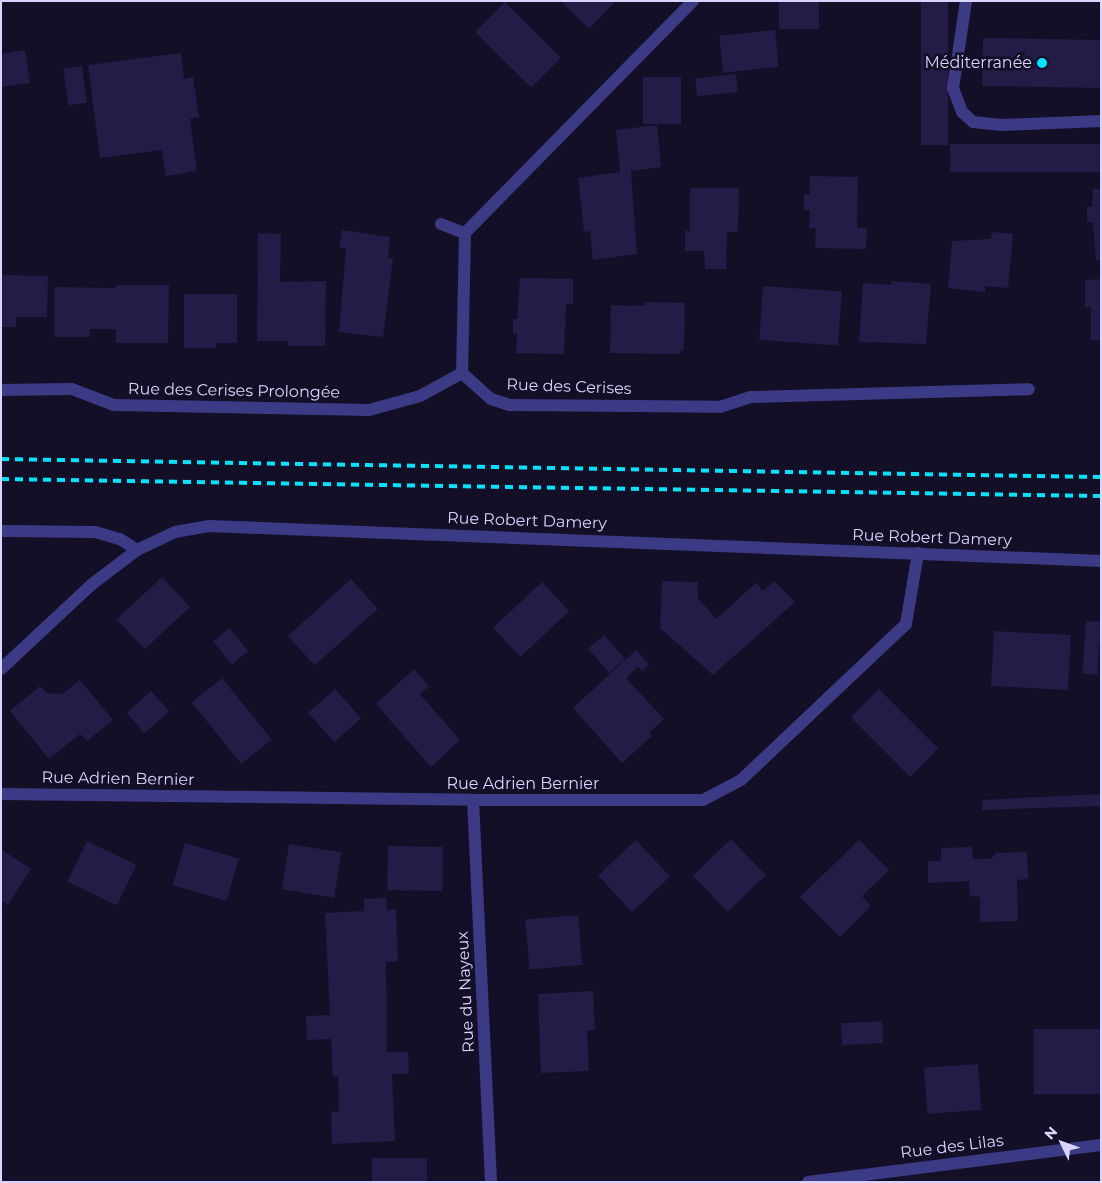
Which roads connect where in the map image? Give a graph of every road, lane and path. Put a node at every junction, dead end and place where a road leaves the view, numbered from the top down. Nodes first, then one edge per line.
1 (693, 1) edge
2 (966, 1) edge
3 (1101, 121) edge
4 (441, 224) dead end
5 (466, 233) junction
6 (462, 373) junction
7 (1029, 389) dead end
8 (1, 390) edge
9 (1, 531) edge
10 (137, 550) junction
11 (918, 553) junction
12 (1101, 561) edge
13 (1, 669) edge
14 (1, 794) edge
15 (473, 800) junction
16 (1101, 1145) edge
17 (491, 1182) edge
18 (808, 1182) edge

1 - 5 street
2 - 3 street
4 - 5 street
5 - 6 street
6 - 7 street, Rue des Cerises
6 - 8 street, Rue des Cerises Prolongée
9 - 10 street
10 - 11 street, Rue Robert Damery
10 - 13 street, Rue Robert Damery
11 - 12 street, Rue Robert Damery
11 - 15 street, Rue Adrien Bernier
14 - 15 street, Rue Adrien Bernier
15 - 17 street, Rue du Nayeux
16 - 18 street, Rue des Lilas

